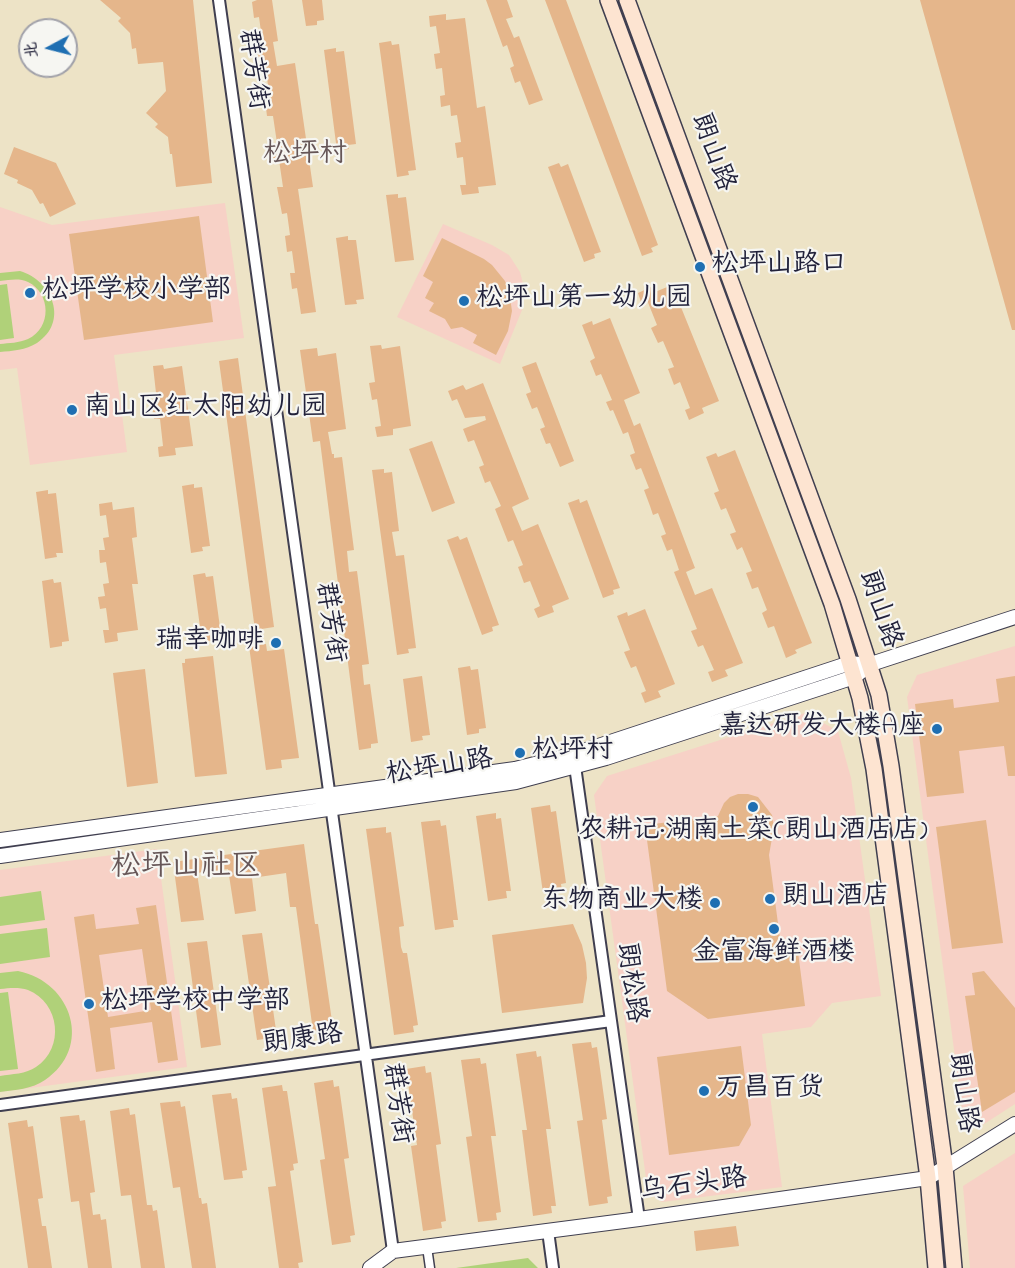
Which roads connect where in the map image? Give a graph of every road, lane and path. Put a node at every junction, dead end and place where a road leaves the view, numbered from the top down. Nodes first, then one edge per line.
1 (219, 0) edge
2 (608, 0) edge
3 (627, 0) edge
4 (1015, 617) edge
5 (871, 664) junction
6 (852, 670) junction
7 (574, 760) junction
8 (330, 802) junction
9 (0, 840) edge
10 (0, 856) edge
11 (611, 1021) junction
12 (365, 1055) junction
13 (0, 1105) edge
14 (1015, 1124) edge
15 (945, 1167) junction
16 (928, 1178) junction
17 (639, 1219) junction
18 (548, 1231) junction
19 (427, 1246) junction
20 (393, 1251) junction
21 (370, 1268) edge
22 (430, 1268) edge
23 (553, 1268) edge
24 (936, 1268) edge
25 (954, 1268) edge

1 - 8 street, 群芳街
2 - 6 main road, 朗山路
3 - 5 main road, 朗山路
4 - 5 street, 松坪山路
5 - 6 street, 松坪山路
5 - 15 main road, 朗山路
6 - 7 street, 松坪山路
6 - 16 main road, 朗山路
7 - 8 street, 松坪山路
7 - 11 street, 朗松路
8 - 9 street, 松坪山路
8 - 10 street, 松坪山路
8 - 12 street, 群芳街
11 - 12 street, 朗康路
11 - 17 street, 朗松路
12 - 13 street, 朗康路
12 - 20 street, 群芳街
14 - 15 street, 乌石头路
15 - 16 street, 乌石头路
15 - 25 main road, 朗山路
16 - 17 street, 乌石头路
16 - 24 main road, 朗山路
17 - 18 street, 乌石头路
18 - 19 street, 乌石头路
18 - 23 street
19 - 20 street, 乌石头路
19 - 22 street
20 - 21 street, 乌石头路

